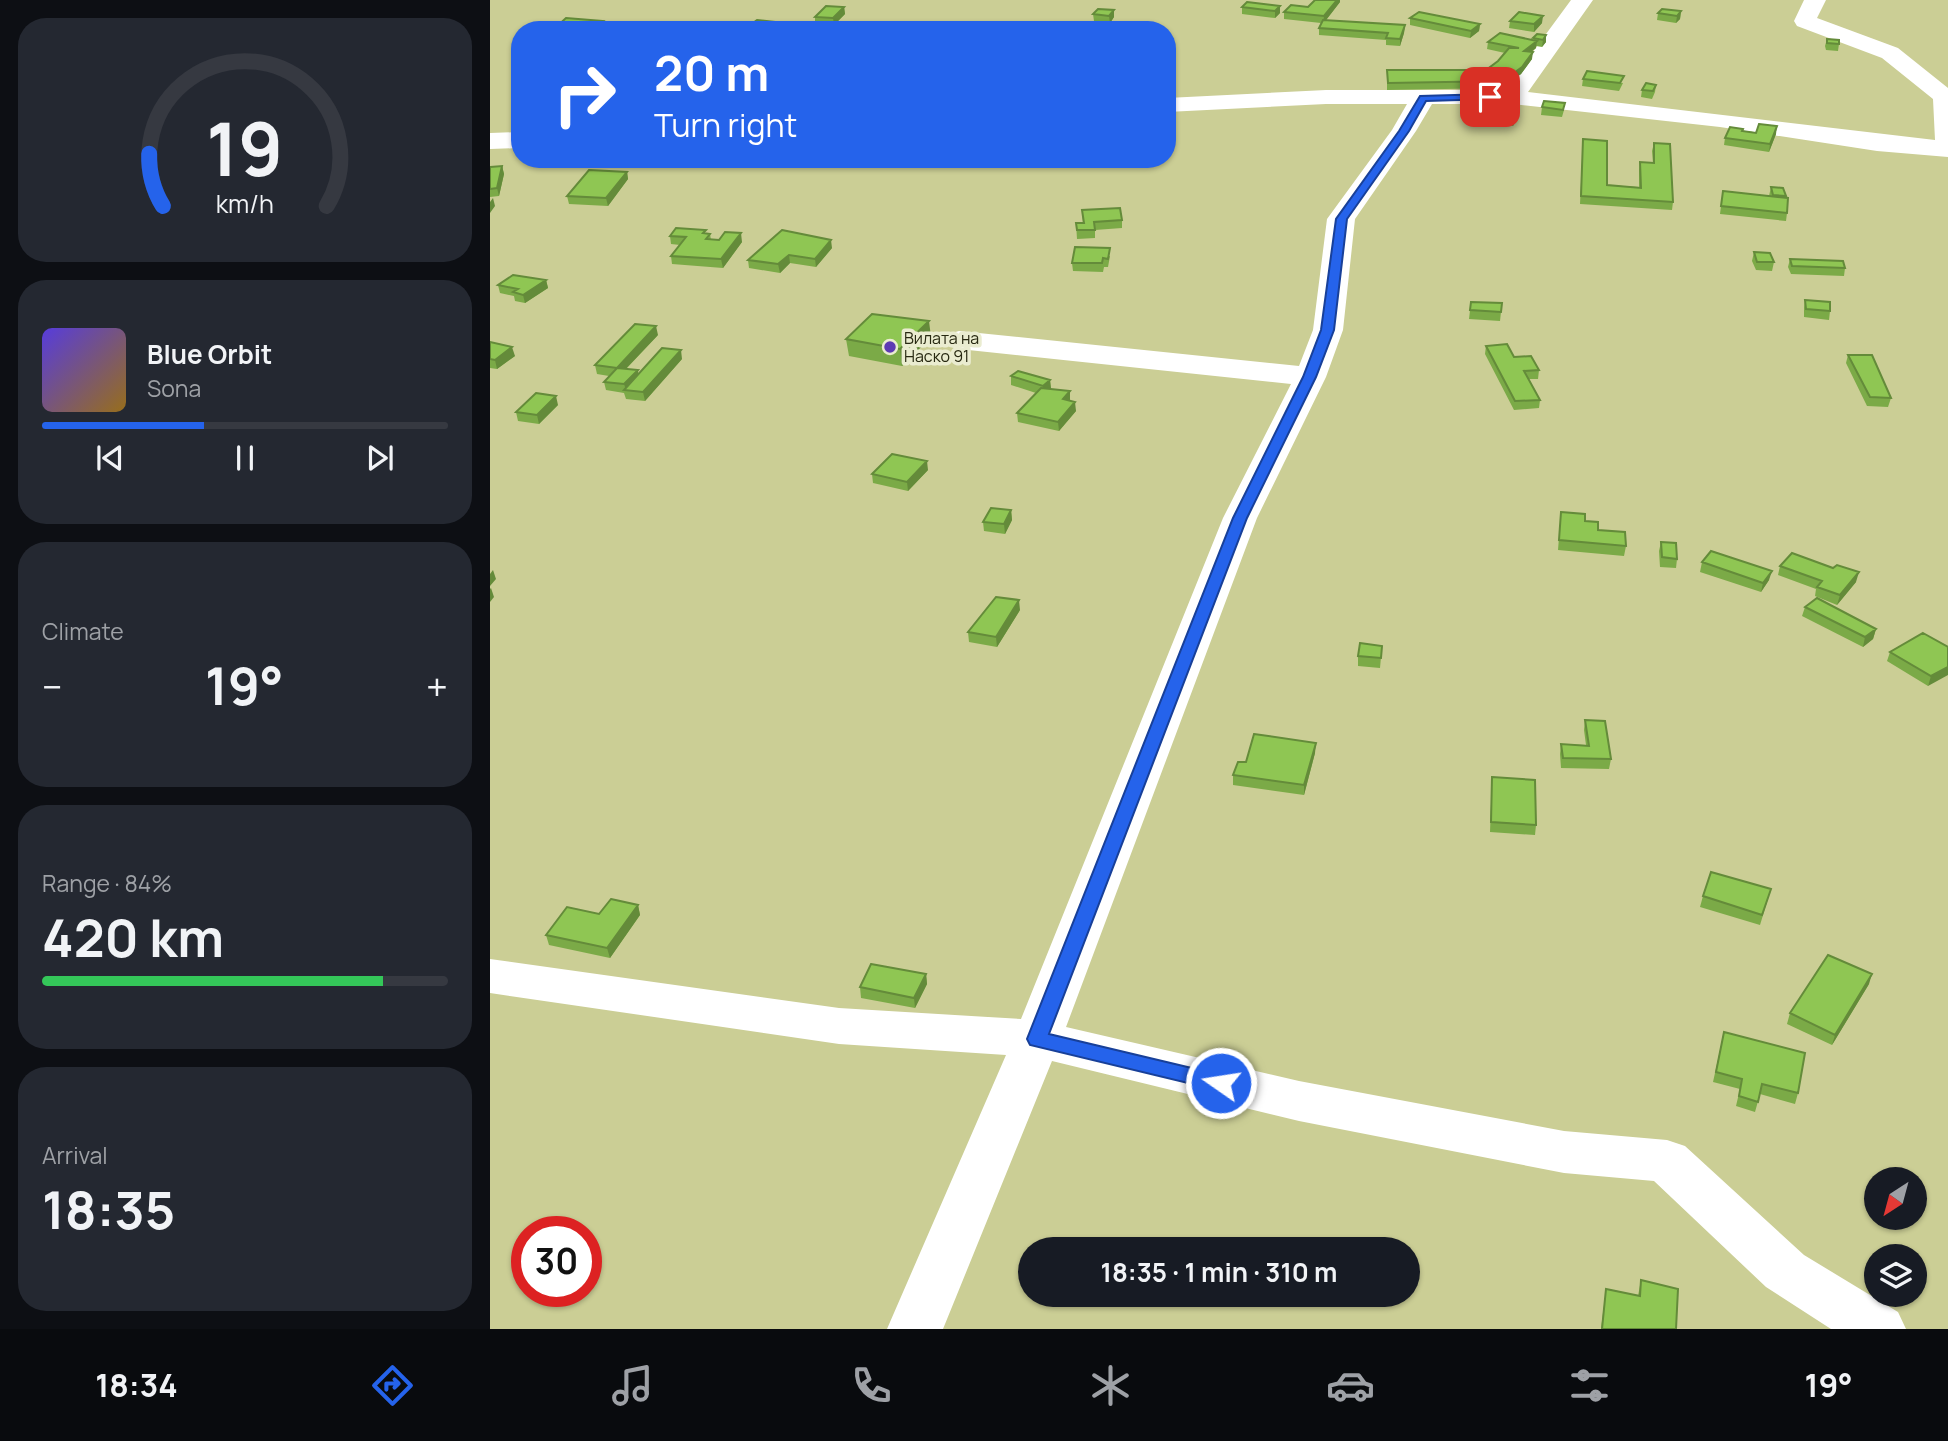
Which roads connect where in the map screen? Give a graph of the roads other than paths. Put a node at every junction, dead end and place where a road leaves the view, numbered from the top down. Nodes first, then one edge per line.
1 (1815, 0) edge
2 (1573, 1) edge
3 (1512, 97) junction
4 (1423, 98) junction
5 (1176, 105) edge
6 (511, 140) edge
7 (490, 141) edge
8 (1948, 141) edge
9 (1948, 149) edge
10 (959, 340) dead end
11 (1310, 377) junction
12 (490, 976) edge
13 (1037, 1039) junction
14 (915, 1329) edge
15 (1878, 1329) edge

1 - 8 street
2 - 3 street
3 - 4 street
3 - 9 street
4 - 5 street
4 - 11 street
6 - 7 street
10 - 11 street
11 - 13 street
12 - 13 street
13 - 14 street
13 - 15 street

